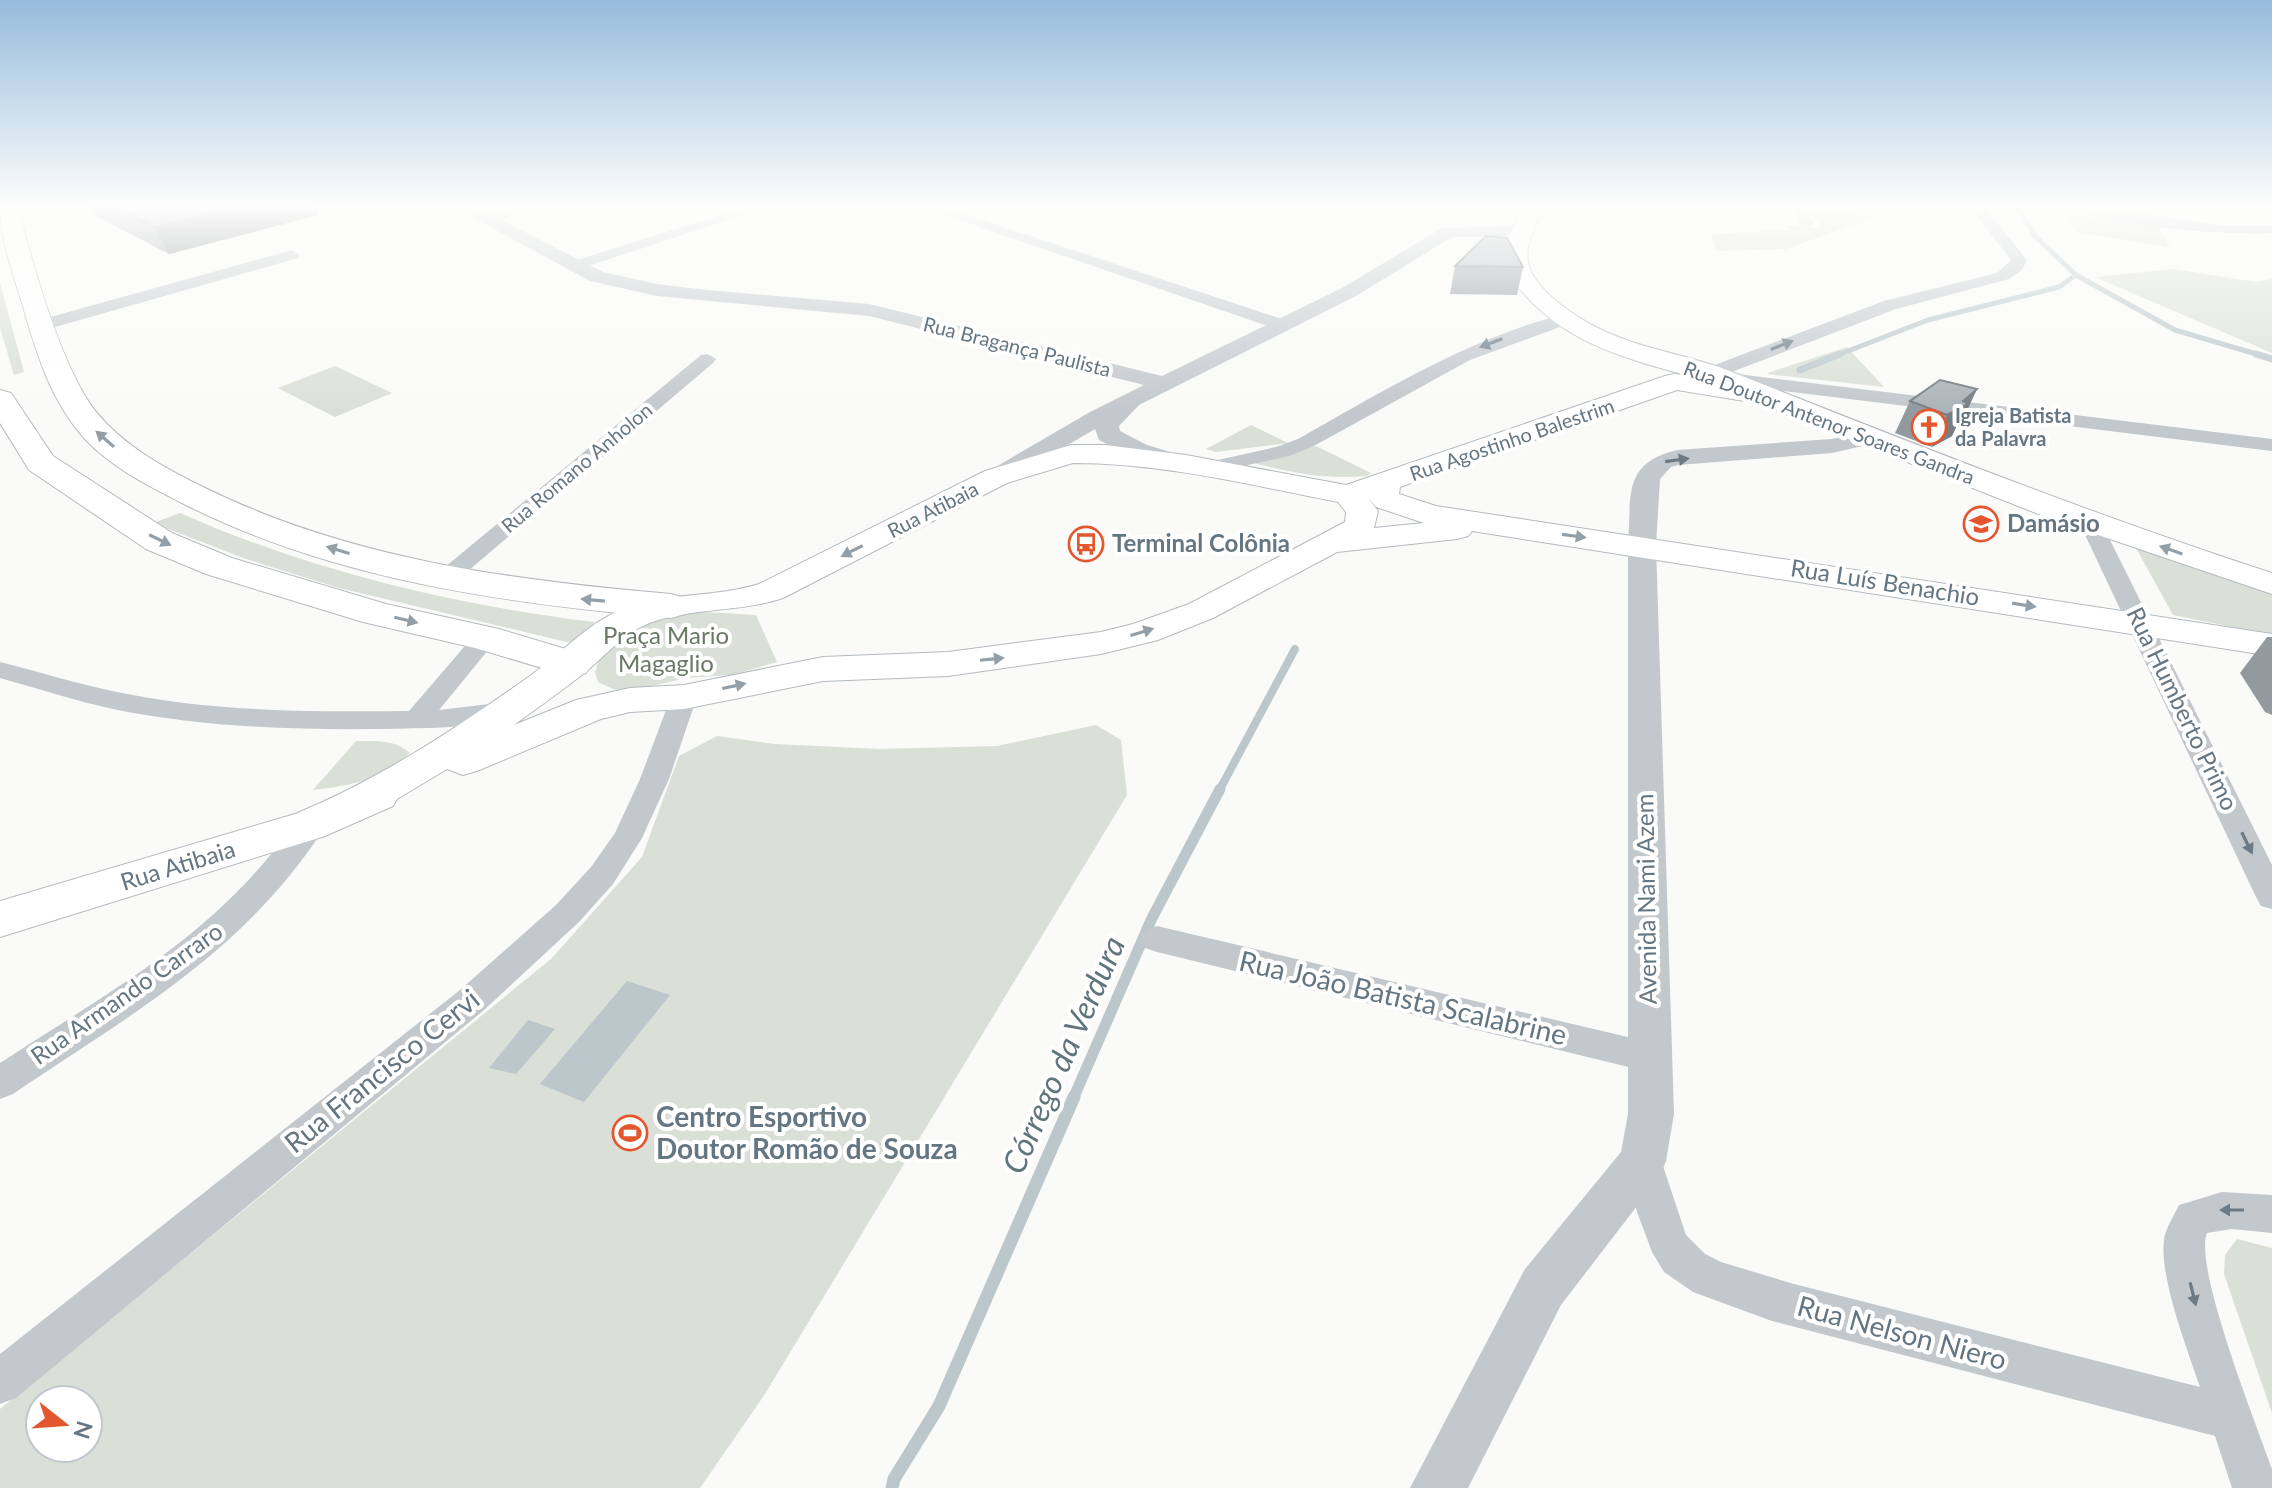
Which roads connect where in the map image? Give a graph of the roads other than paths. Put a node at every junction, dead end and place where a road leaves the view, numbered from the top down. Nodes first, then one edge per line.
1 (25, 273) edge
2 (226, 273) edge
3 (589, 273) edge
4 (1128, 273) edge
5 (1380, 273) edge
6 (1523, 273) edge
7 (2007, 273) edge
8 (1565, 319) junction
9 (42, 325) junction
10 (1285, 326) junction
11 (707, 359) dead end
12 (1671, 372) junction
13 (1714, 375) junction
14 (20, 381) edge
15 (1166, 384) junction
16 (1755, 395) junction
17 (1886, 399) junction
18 (1130, 403) junction
19 (1803, 414) junction
20 (1867, 438) junction
21 (2272, 445) edge
22 (1197, 466) junction
23 (996, 477) junction
24 (1386, 484) junction
25 (189, 495) junction
26 (1348, 495) junction
27 (102, 506) junction
28 (2090, 522) junction
29 (1496, 525) junction
30 (1328, 543) junction
31 (1642, 545) junction
32 (2226, 569) junction
33 (2272, 575) edge
34 (447, 577) junction
35 (2272, 584) edge
36 (671, 606) junction
37 (2141, 624) junction
38 (485, 638) junction
39 (2272, 645) edge
40 (572, 664) junction
41 (0, 670) edge
42 (684, 697) junction
43 (630, 700) junction
44 (590, 709) junction
45 (418, 718) junction
46 (321, 721) junction
47 (492, 721) junction
48 (354, 806) junction
49 (310, 825) junction
50 (2272, 897) edge
51 (0, 919) edge
52 (1157, 939) dead end
53 (1649, 1057) junction
54 (0, 1083) edge
55 (1643, 1161) junction
56 (2272, 1214) edge
57 (0, 1382) edge
58 (2232, 1418) junction
59 (1438, 1488) edge
60 (2255, 1488) edge

1 - 9 main road
2 - 9 street
3 - 15 street, Rua Bragança Paulista
4 - 10 street
5 - 10 street, Rua Atibaia
6 - 8 main road, Rua Doutor Antenor Soares Gandra
13 -> 7 street
8 - 12 main road, Rua Doutor Antenor Soares Gandra
8 -> 22 street
9 - 14 main road
10 - 15 street, Rua Atibaia
11 - 34 street, Rua Romano Anholon
12 - 13 main road, Rua Doutor Antenor Soares Gandra
12 - 16 main road
12 - 24 main road, Rua Agostinho Balestrim
13 - 16 main road, Rua Doutor Antenor Soares Gandra
13 - 17 street
25 -> 14 main road
14 - 27 main road
15 - 18 street, Rua Atibaia
16 - 19 main road, Rua Doutor Antenor Soares Gandra
17 - 19 street
17 - 21 street
18 - 22 street
18 - 23 street, Rua Atibaia
19 - 20 main road, Rua Doutor Antenor Soares Gandra
20 - 28 main road, Rua Doutor Antenor Soares Gandra
31 -> 20 street, Avenida Nami Azem
22 - 23 main road
22 - 26 main road
23 -> 36 main road, Rua Atibaia
24 - 26 main road, Rua Agostinho Balestrim
24 - 29 main road, Rua Luís Benachio
25 - 27 main road
34 -> 25 main road
26 - 30 main road, Rua Atibaia
27 -> 38 main road
32 -> 28 main road, Rua Doutor Antenor Soares Gandra
28 - 37 street, Rua Humberto Primo
29 - 30 main road, Rua Luís Benachio
29 -> 31 main road, Rua Luís Benachio
42 -> 30 main road, Rua Atibaia
31 -> 37 main road, Rua Luís Benachio
31 - 53 street, Avenida Nami Azem
32 - 33 street
32 - 35 main road, Rua Doutor Antenor Soares Gandra
36 -> 34 main road
36 - 40 main road, Rua Atibaia
37 - 39 main road, Rua Luís Benachio
37 -> 50 street, Rua Humberto Primo
38 - 40 main road
38 - 45 street
40 - 43 main road
40 - 47 main road, Rua Atibaia
41 - 46 street
42 - 43 main road, Rua Atibaia
42 - 57 street, Rua Francisco Cervi
43 - 44 main road, Rua Atibaia
44 - 47 main road
44 - 48 main road, Rua Atibaia
45 - 46 street
45 - 47 street
46 - 47 street
47 - 48 main road, Rua Atibaia
48 - 49 main road, Rua Atibaia
49 - 51 main road, Rua Atibaia
49 - 54 street, Rua Armando Carraro
52 - 53 street, Rua João Batista Scalabrine
53 - 55 street, Avenida Nami Azem
55 - 58 street, Rua Nelson Niero
55 - 59 street, Avenida Nami Azem
56 -> 58 street
58 - 60 street

